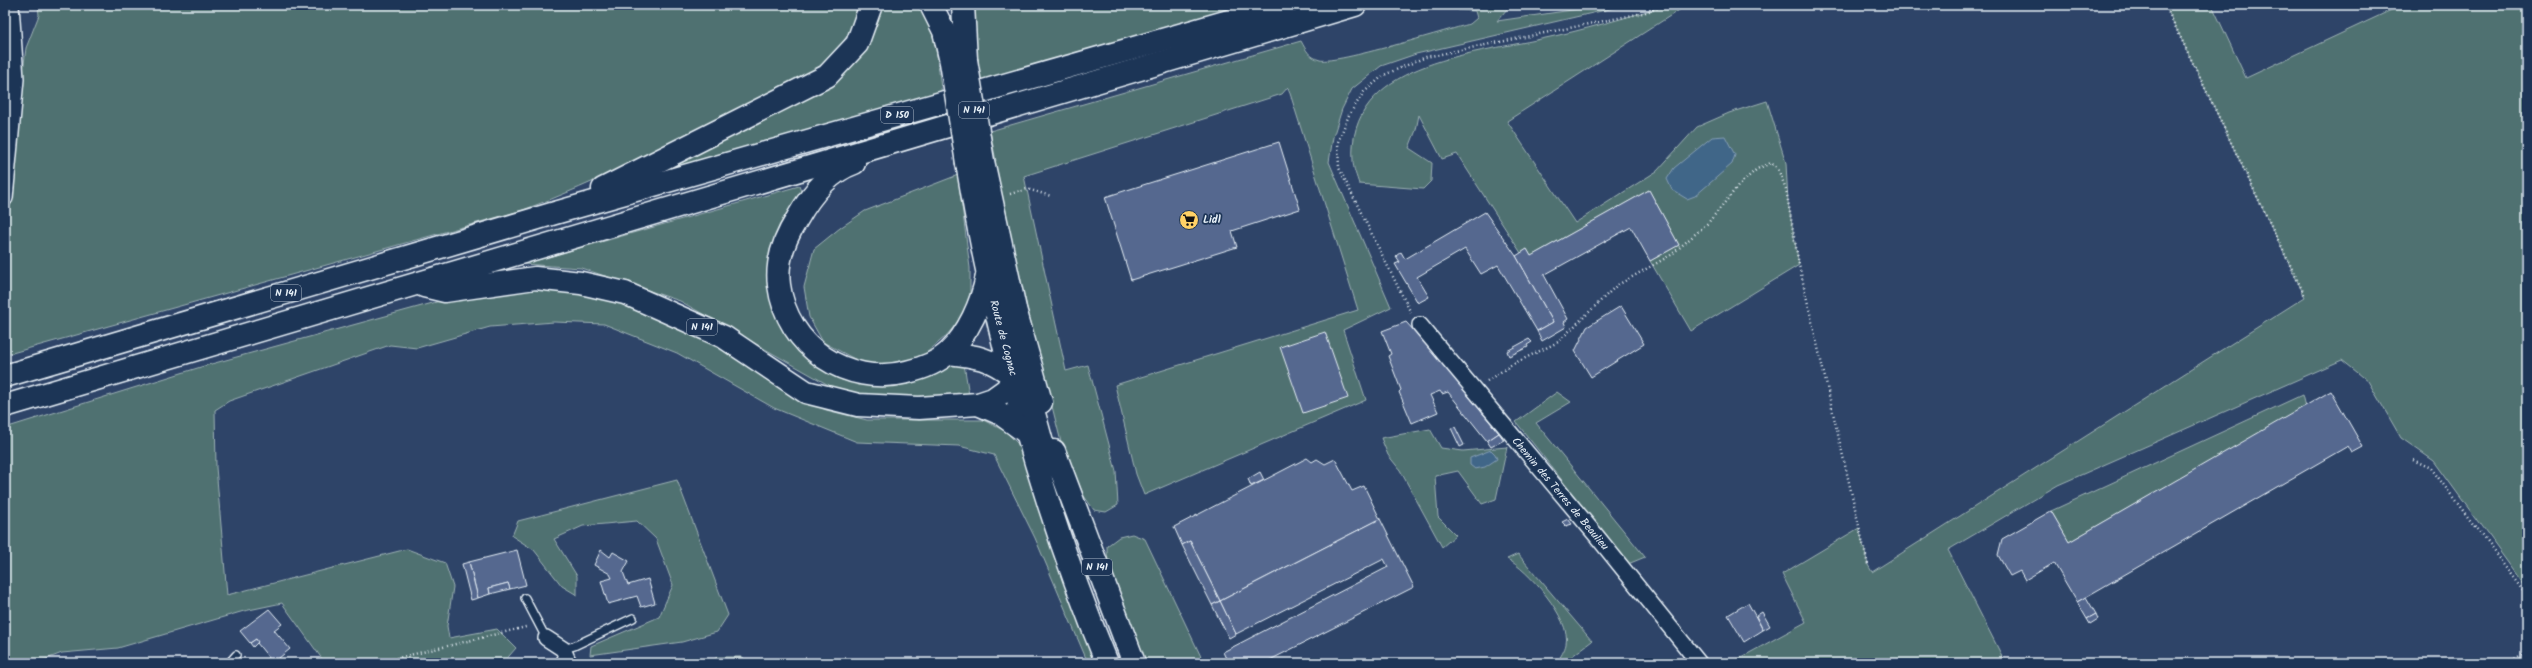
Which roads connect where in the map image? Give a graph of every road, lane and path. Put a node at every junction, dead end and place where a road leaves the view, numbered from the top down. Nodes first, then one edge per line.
1 (11, 5) edge
2 (871, 5) edge
3 (931, 5) edge
4 (963, 5) edge
5 (1285, 5) edge
6 (1355, 5) edge
7 (1667, 5) edge
8 (2165, 5) edge
9 (958, 61) junction
10 (903, 141) junction
11 (975, 162) junction
12 (1006, 196) dead end
13 (1050, 196) dead end
14 (5, 198) edge
15 (555, 213) junction
16 (987, 276) junction
17 (417, 284) junction
18 (2305, 296) dead end
19 (1420, 325) joint
20 (948, 353) junction
21 (1028, 357) junction
22 (11, 374) edge
23 (1013, 376) junction
24 (1473, 389) junction
25 (14, 403) edge
26 (978, 404) junction
27 (1027, 433) junction
28 (2413, 460) dead end
29 (1060, 470) junction
30 (1868, 565) dead end
31 (2527, 596) edge
32 (526, 598) dead end
33 (633, 618) dead end
34 (546, 638) junction
35 (563, 649) junction
36 (2527, 652) edge
37 (236, 655) dead end
38 (229, 663) edge
39 (377, 663) edge
40 (569, 663) edge
41 (1107, 663) edge
42 (1134, 663) edge
43 (1699, 663) edge
44 (2509, 663) edge

1 - 14 street
2 - 15 main road
3 - 9 main road, Route de Cognac / N 141
4 - 9 main road, Route de Cognac / N 141
5 - 15 main road, D 150
6 - 10 main road, D 150
7 - 19 path
8 - 18 path
9 - 11 main road, Route de Cognac / N 141, bridge
10 - 17 main road, D 150
10 - 20 main road
11 - 16 main road, Route de Cognac / N 141
11 - 21 main road, Route de Cognac / N 141
12 - 13 path
15 - 22 main road, N 141
16 - 20 main road
16 - 23 main road, Route de Cognac / N 141
17 - 25 main road
17 - 26 main road, N 141
19 - 24 street, Chemin des Terres de Beaulieu
20 - 23 main road
21 - 23 main road
21 - 29 main road, Route de Cognac / N 141
23 - 26 main road
23 - 27 main road, Route de Cognac / N 141
23 - 29 main road
24 - 30 path
24 - 43 street, Chemin des Terres de Beaulieu
26 - 27 main road, N 141
27 - 41 main road, Route de Cognac / N 141
28 - 31 path
29 - 42 main road, Route de Cognac / N 141
32 - 34 lane
33 - 35 lane
34 - 35 street
34 - 39 path
35 - 40 street
36 - 44 path
37 - 38 lane

